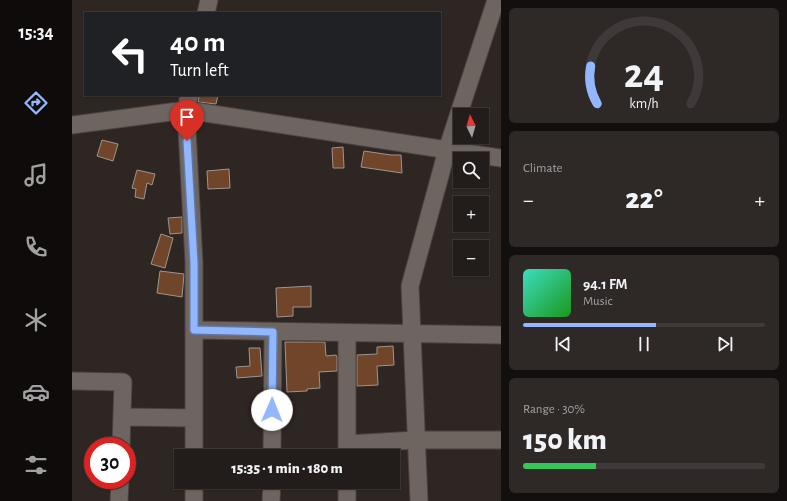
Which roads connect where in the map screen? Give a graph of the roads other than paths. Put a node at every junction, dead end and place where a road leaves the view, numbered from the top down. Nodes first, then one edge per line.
1 (209, 0) edge
2 (496, 0) edge
3 (206, 12) edge
4 (187, 103) edge
5 (72, 125) edge
6 (448, 150) junction
7 (501, 158) edge
8 (194, 330) junction
9 (273, 332) junction
10 (347, 333) junction
11 (412, 334) junction
12 (501, 335) edge
13 (72, 381) edge
14 (122, 416) junction
15 (194, 418) junction
16 (121, 437) edge
17 (416, 440) junction
18 (501, 440) edge
19 (194, 449) edge
20 (272, 449) edge
21 (347, 449) edge
22 (354, 449) edge
23 (120, 489) edge
24 (194, 489) edge
25 (272, 489) edge
26 (347, 489) edge
27 (119, 501) edge
28 (194, 501) edge
29 (271, 501) edge
30 (347, 501) edge
31 (419, 501) edge

1 - 3 street
2 - 6 street
4 - 5 street
4 - 6 street
4 - 8 street
6 - 7 street
6 - 11 street
8 - 9 street
8 - 15 street
9 - 10 street
9 - 20 street
10 - 11 street
10 - 21 street
11 - 12 street
11 - 17 street
13 - 14 street
14 - 15 street
14 - 16 street
15 - 19 street
17 - 18 street
17 - 22 street
17 - 31 street
23 - 27 street
24 - 28 street
25 - 29 street
26 - 30 street

